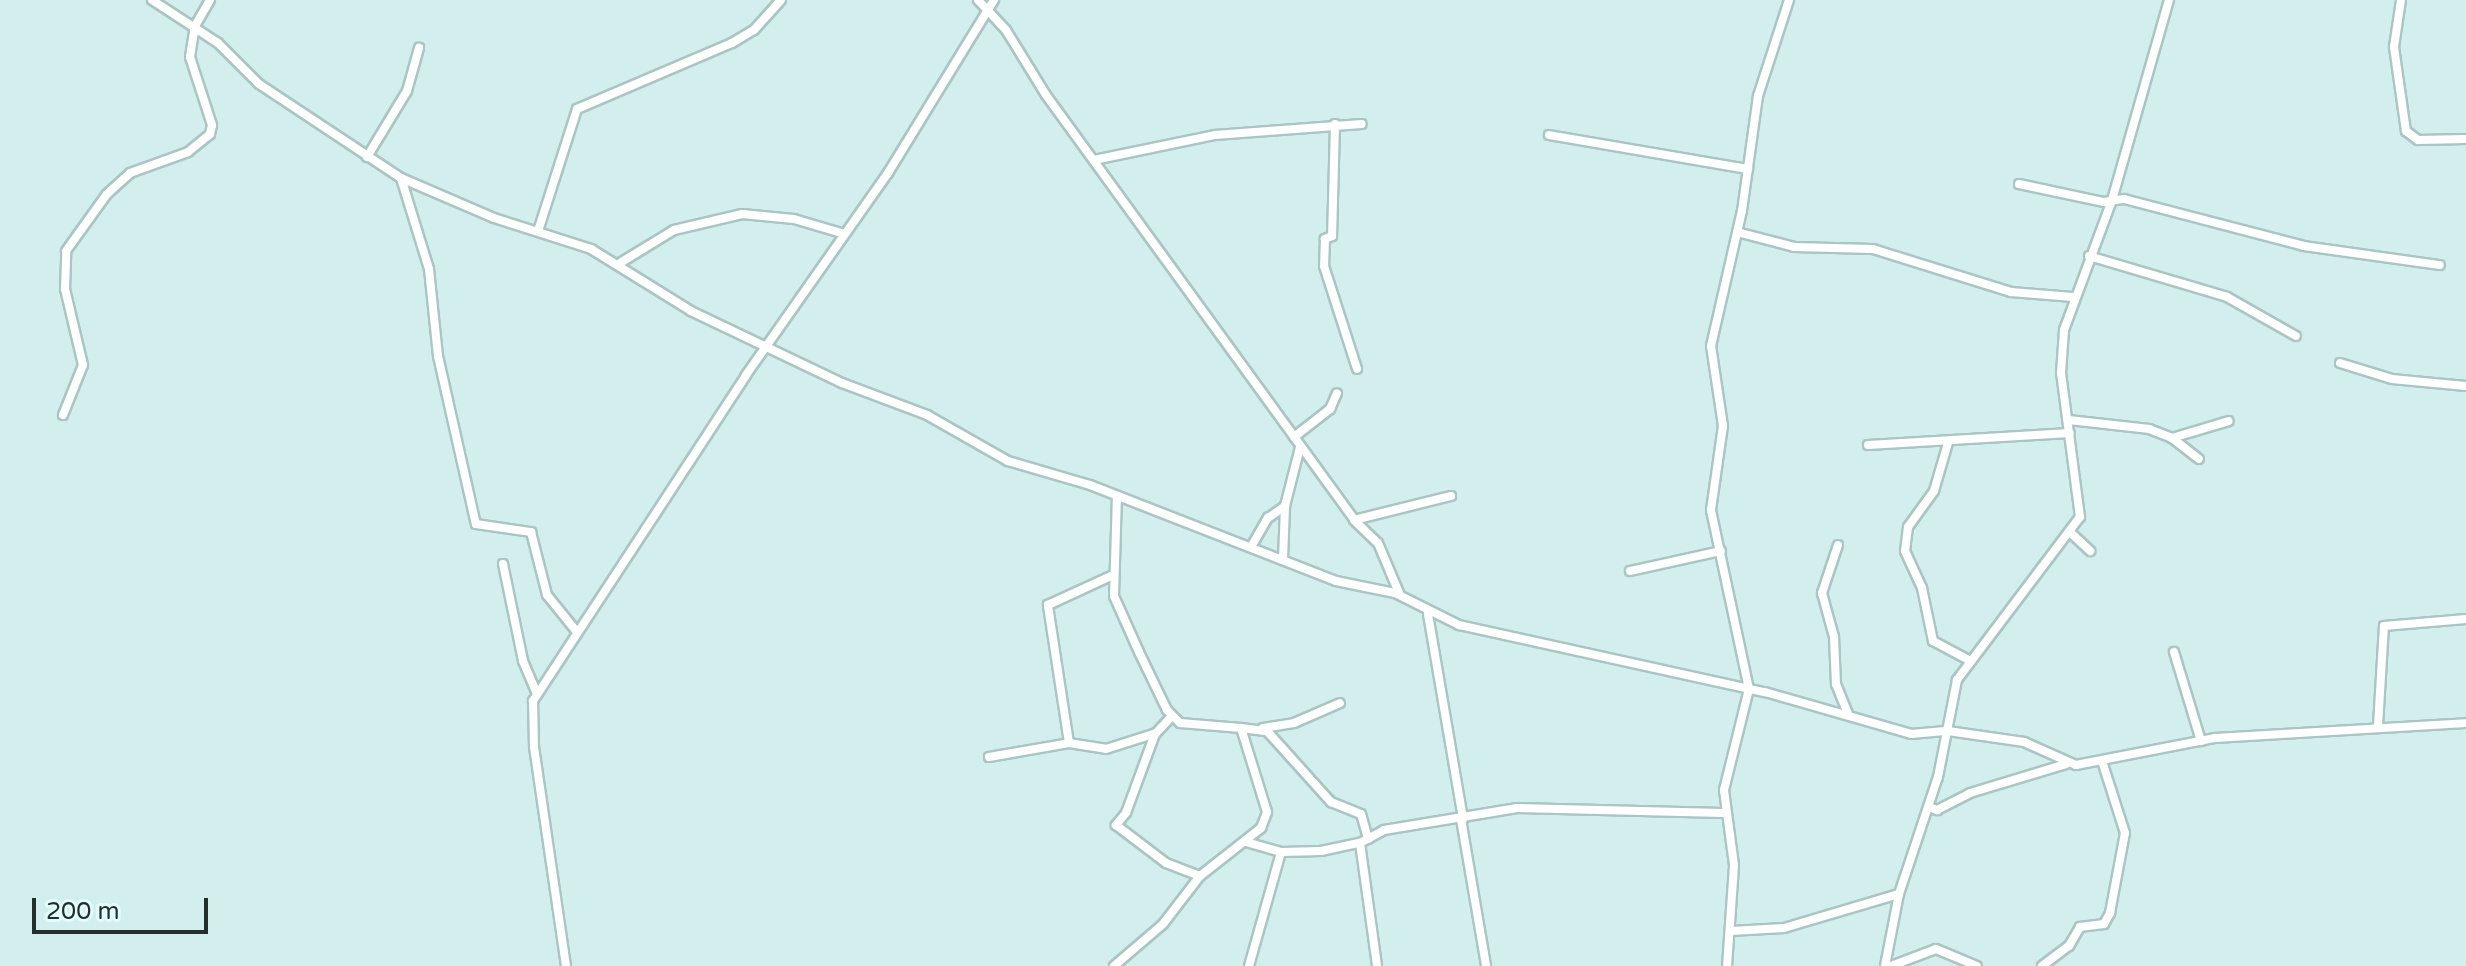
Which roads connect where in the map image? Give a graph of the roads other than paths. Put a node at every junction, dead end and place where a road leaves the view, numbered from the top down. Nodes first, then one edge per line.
1 (152, 0) edge
2 (210, 0) edge
3 (781, 0) edge
4 (978, 0) edge
5 (994, 0) edge
6 (1789, 0) edge
7 (2169, 0) edge
8 (2401, 0) edge
9 (988, 10) junction
10 (195, 26) junction
11 (419, 48) dead end
12 (1335, 124) junction
13 (1362, 124) dead end
14 (1549, 135) dead end
15 (2466, 139) edge
16 (367, 157) junction
17 (1094, 160) junction
18 (1748, 169) junction
19 (401, 178) junction
20 (2019, 184) dead end
21 (2112, 200) junction
22 (539, 228) junction
23 (1737, 232) junction
24 (845, 234) junction
25 (2089, 256) junction
26 (620, 263) junction
27 (2440, 265) dead end
28 (2073, 297) junction
29 (2296, 336) dead end
30 (769, 345) junction
31 (2340, 363) dead end
32 (1357, 369) dead end
33 (2466, 386) edge
34 (1337, 393) dead end
35 (63, 415) dead end
36 (2069, 420) junction
37 (2229, 421) dead end
38 (2070, 433) junction
39 (1294, 437) junction
40 (2172, 438) junction
41 (1948, 443) junction
42 (1868, 445) dead end
43 (1300, 447) junction
44 (2199, 459) dead end
45 (1117, 496) junction
46 (1451, 496) dead end
47 (1285, 506) junction
48 (1354, 520) junction
49 (2072, 534) junction
50 (1838, 545) dead end
51 (1251, 547) junction
52 (1721, 551) junction
53 (2090, 551) dead end
54 (1283, 559) junction
55 (503, 564) dead end
56 (1630, 571) dead end
57 (1111, 576) junction
58 (1400, 595) junction
59 (1428, 614) junction
60 (2466, 619) edge
61 (577, 632) junction
62 (2174, 652) dead end
63 (1968, 660) junction
64 (1749, 689) junction
65 (537, 694) junction
66 (1340, 703) dead end
67 (1848, 713) junction
68 (1172, 716) junction
69 (2466, 723) edge
70 (2378, 726) junction
71 (1241, 728) junction
72 (1263, 728) junction
73 (1948, 731) junction
74 (1156, 733) junction
75 (2201, 741) junction
76 (1069, 743) junction
77 (989, 757) dead end
78 (2102, 761) junction
79 (2066, 764) junction
80 (1929, 807) junction
81 (1723, 813) junction
82 (1462, 819) junction
83 (1364, 841) junction
84 (1246, 842) junction
85 (1281, 852) junction
86 (1200, 876) junction
87 (1899, 894) junction
88 (1731, 931) junction
89 (566, 966) edge
90 (1114, 966) edge
91 (1249, 966) edge
92 (1377, 966) edge
93 (1486, 966) edge
94 (1727, 966) edge
95 (1888, 966) edge
96 (1977, 966) edge
97 (2042, 966) edge

1 - 10 street
2 - 10 street
3 - 22 street
4 - 9 street
5 - 9 street
6 - 18 street
7 - 21 street
8 - 15 street
9 - 17 street
9 - 24 street
10 - 16 street
10 - 35 street
11 - 16 street
12 - 13 street
12 - 17 street
12 - 32 street
14 - 18 street
16 - 19 street
17 - 39 street
18 - 23 street
19 - 22 street
19 - 61 street
20 - 21 street
21 - 25 street
21 - 27 street
22 - 26 street
23 - 28 street
23 - 52 street
24 - 26 street
24 - 30 street
25 - 28 street
25 - 29 street
26 - 30 street
28 - 36 street
30 - 45 street
30 - 61 street
31 - 33 street
34 - 39 street
36 - 38 street
36 - 40 street
37 - 40 street
38 - 41 street
38 - 49 street
39 - 43 street
40 - 44 street
41 - 42 street
41 - 63 street
43 - 47 street
43 - 48 street
45 - 51 street
45 - 57 street
46 - 48 street
47 - 51 street
47 - 54 street
48 - 58 street
49 - 53 street
49 - 63 street
50 - 67 street
51 - 54 street
52 - 56 street
52 - 64 street
54 - 58 street
55 - 65 street
57 - 68 street
57 - 76 street
58 - 59 street
59 - 64 street
59 - 82 street
60 - 70 street
61 - 65 street
62 - 75 street
63 - 73 street
64 - 67 street
64 - 81 street
65 - 89 street
66 - 72 street
67 - 73 street
68 - 71 street
68 - 74 street
69 - 70 street
70 - 75 street
71 - 72 street
71 - 84 street
72 - 83 street
73 - 79 street
73 - 80 street
74 - 76 street
74 - 86 street
75 - 78 street
76 - 77 street
78 - 79 street
78 - 97 street
79 - 80 street
80 - 87 street
81 - 82 street
81 - 88 street
82 - 83 street
82 - 93 street
83 - 85 street
83 - 92 street
84 - 85 street
84 - 86 street
85 - 91 street
86 - 90 street
87 - 88 street
87 - 95 street
88 - 94 street
95 - 96 street

